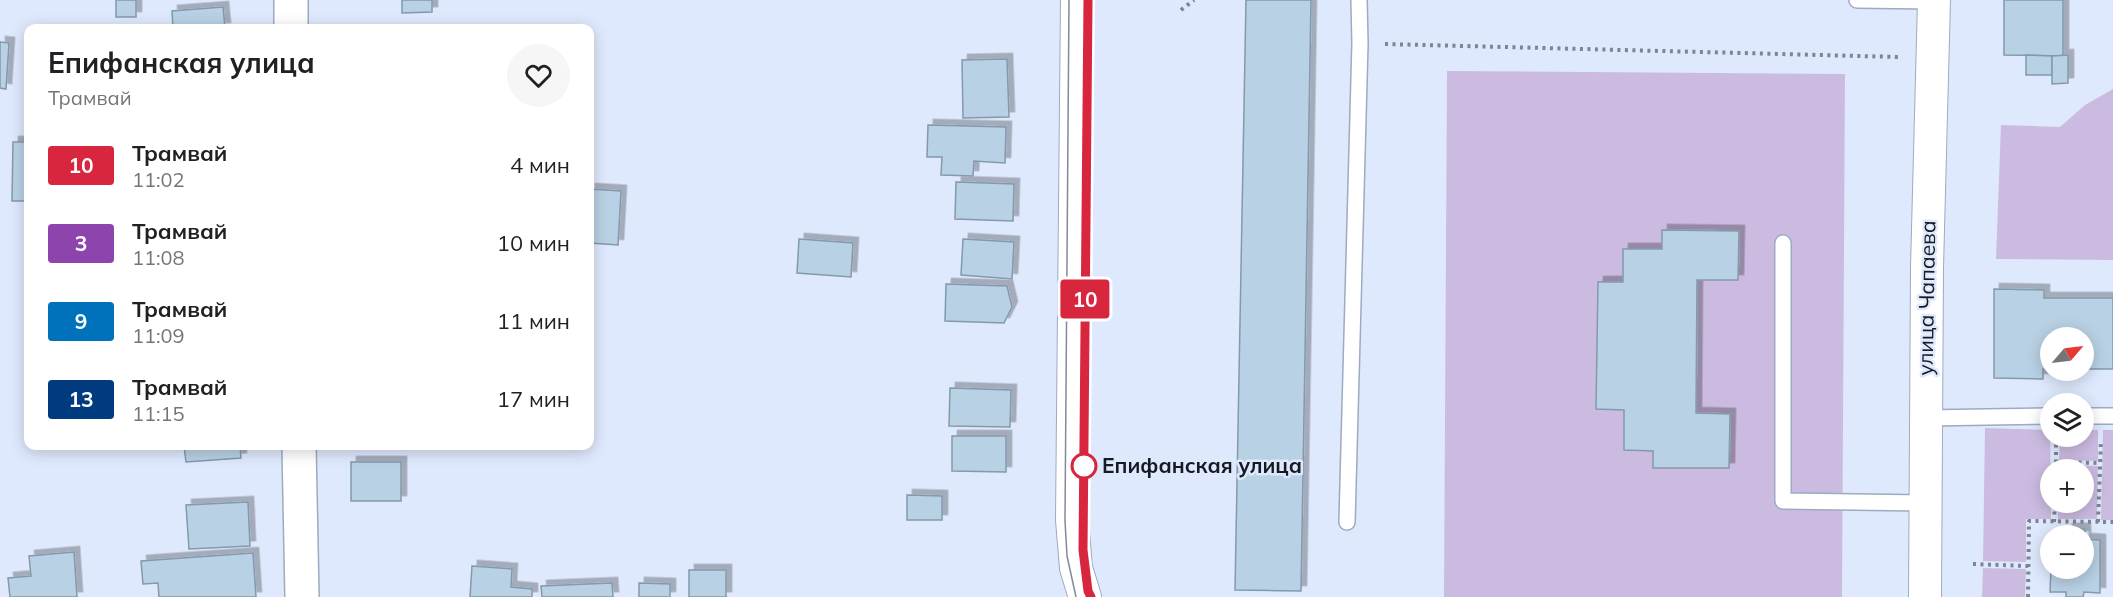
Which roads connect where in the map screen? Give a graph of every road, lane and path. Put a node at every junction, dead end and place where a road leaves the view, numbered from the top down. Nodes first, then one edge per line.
1 (291, 0) edge
2 (1077, 0) edge
3 (1194, 0) edge
4 (1359, 0) edge
5 (1857, 0) edge
6 (1934, 0) edge
7 (1181, 10) dead end
8 (291, 24) edge
9 (1360, 43) junction
10 (1932, 58) junction
11 (1783, 243) dead end
12 (2040, 416) edge
13 (2106, 416) edge
14 (1925, 418) junction
15 (299, 450) edge
16 (2094, 463) edge
17 (2100, 463) junction
18 (1925, 502) junction
19 (2054, 513) edge
20 (1347, 522) dead end
21 (2054, 522) junction
22 (2098, 522) junction
23 (2113, 522) edge
24 (1972, 564) dead end
25 (2028, 566) junction
26 (302, 597) edge
27 (1085, 597) edge
28 (1925, 597) edge
29 (2028, 597) edge

1 - 8 main road
2 - 27 street
3 - 7 path
4 - 9 lane
5 - 6 lane
6 - 10 street, улица Чапаева
9 - 10 path
9 - 20 lane
10 - 14 street, улица Чапаева
11 - 18 lane
12 - 14 lane
13 - 17 path
14 - 18 street, улица Чапаева
15 - 26 main road
16 - 17 path
17 - 22 path
18 - 28 street, улица Чапаева
19 - 21 path
21 - 22 path
21 - 25 path
22 - 23 path
24 - 25 path
25 - 29 path

